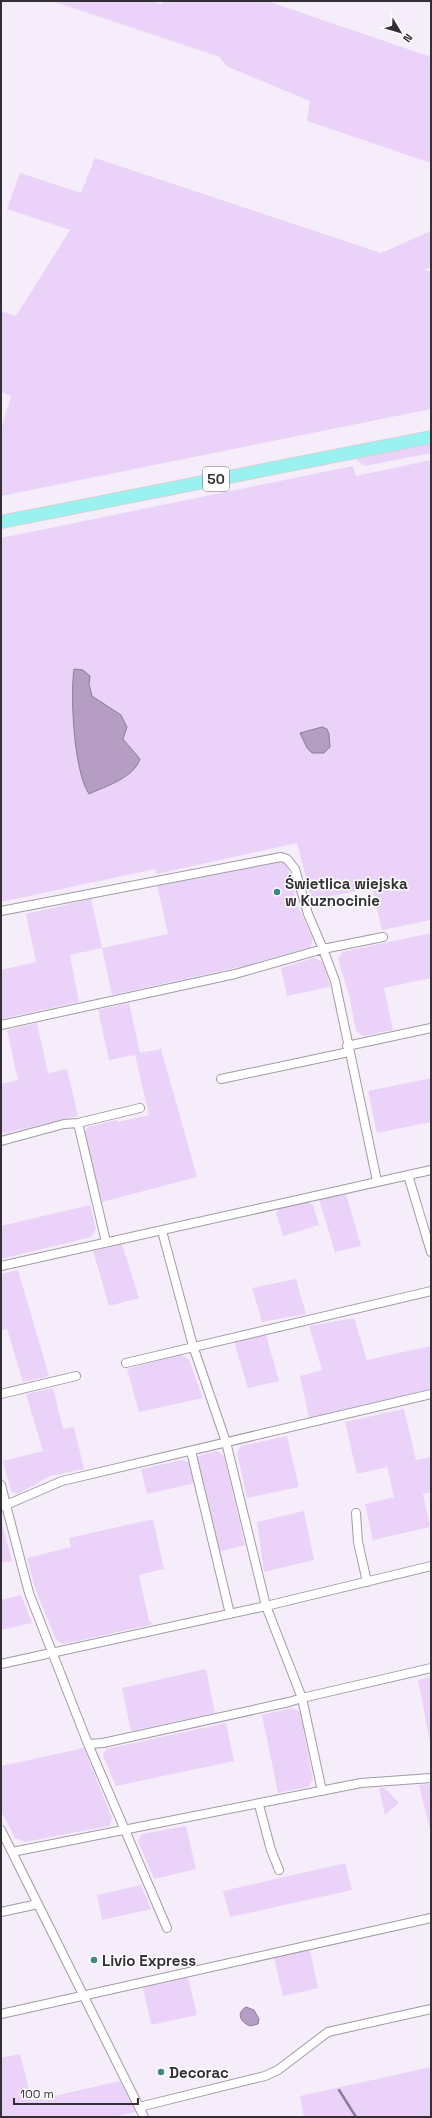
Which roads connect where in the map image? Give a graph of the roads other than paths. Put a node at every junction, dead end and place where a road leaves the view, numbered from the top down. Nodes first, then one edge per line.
1 (431, 437) edge
2 (1, 522) edge
3 (1, 911) edge
4 (383, 937) dead end
5 (323, 949) junction
6 (1, 1024) edge
7 (431, 1028) edge
8 (348, 1049) junction
9 (221, 1079) dead end
10 (140, 1108) dead end
11 (78, 1123) junction
12 (1, 1141) edge
13 (431, 1170) edge
14 (408, 1174) junction
15 (377, 1181) junction
16 (162, 1231) junction
17 (106, 1242) junction
18 (431, 1252) edge
19 (1, 1266) edge
20 (431, 1291) edge
21 (193, 1346) junction
22 (126, 1363) dead end
23 (76, 1376) dead end
24 (1, 1394) edge
25 (431, 1394) edge
26 (226, 1442) junction
27 (191, 1452) junction
28 (1, 1486) edge
29 (4, 1506) edge
30 (356, 1513) dead end
31 (431, 1566) edge
32 (367, 1582) junction
33 (266, 1606) junction
34 (230, 1614) junction
35 (52, 1653) junction
36 (1, 1664) edge
37 (431, 1668) edge
38 (302, 1698) junction
39 (88, 1744) junction
40 (431, 1778) edge
41 (322, 1791) junction
42 (259, 1804) junction
43 (1, 1830) edge
44 (126, 1830) junction
45 (12, 1852) junction
46 (279, 1870) dead end
47 (38, 1904) junction
48 (1, 1912) edge
49 (431, 1918) edge
50 (167, 1928) dead end
51 (84, 1996) junction
52 (431, 2009) edge
53 (1, 2014) edge
54 (139, 2107) junction
55 (144, 2117) edge

1 - 2 main road, 50
3 - 5 street
4 - 5 street
5 - 6 street
5 - 8 street
7 - 8 street
8 - 9 street
8 - 15 street
10 - 11 street
11 - 12 street
11 - 17 street
13 - 14 street
14 - 15 street
14 - 18 street
15 - 16 street
16 - 17 street
16 - 21 street
17 - 19 street
20 - 21 street
21 - 22 street
21 - 26 street
23 - 24 street
25 - 26 street
26 - 27 street
26 - 33 street
27 - 29 street
27 - 34 street
28 - 29 street
29 - 35 street
30 - 32 street
31 - 32 street
32 - 33 street
33 - 34 street
33 - 38 street
34 - 35 street
35 - 36 street
35 - 39 street
37 - 38 street
38 - 39 street
38 - 41 street
39 - 44 street
40 - 41 street
41 - 42 street
42 - 44 street
42 - 46 street
43 - 45 street
44 - 45 street
44 - 50 street
45 - 47 street
47 - 48 street
47 - 51 street
49 - 51 street
51 - 53 street
51 - 54 street
52 - 54 street
54 - 55 street

